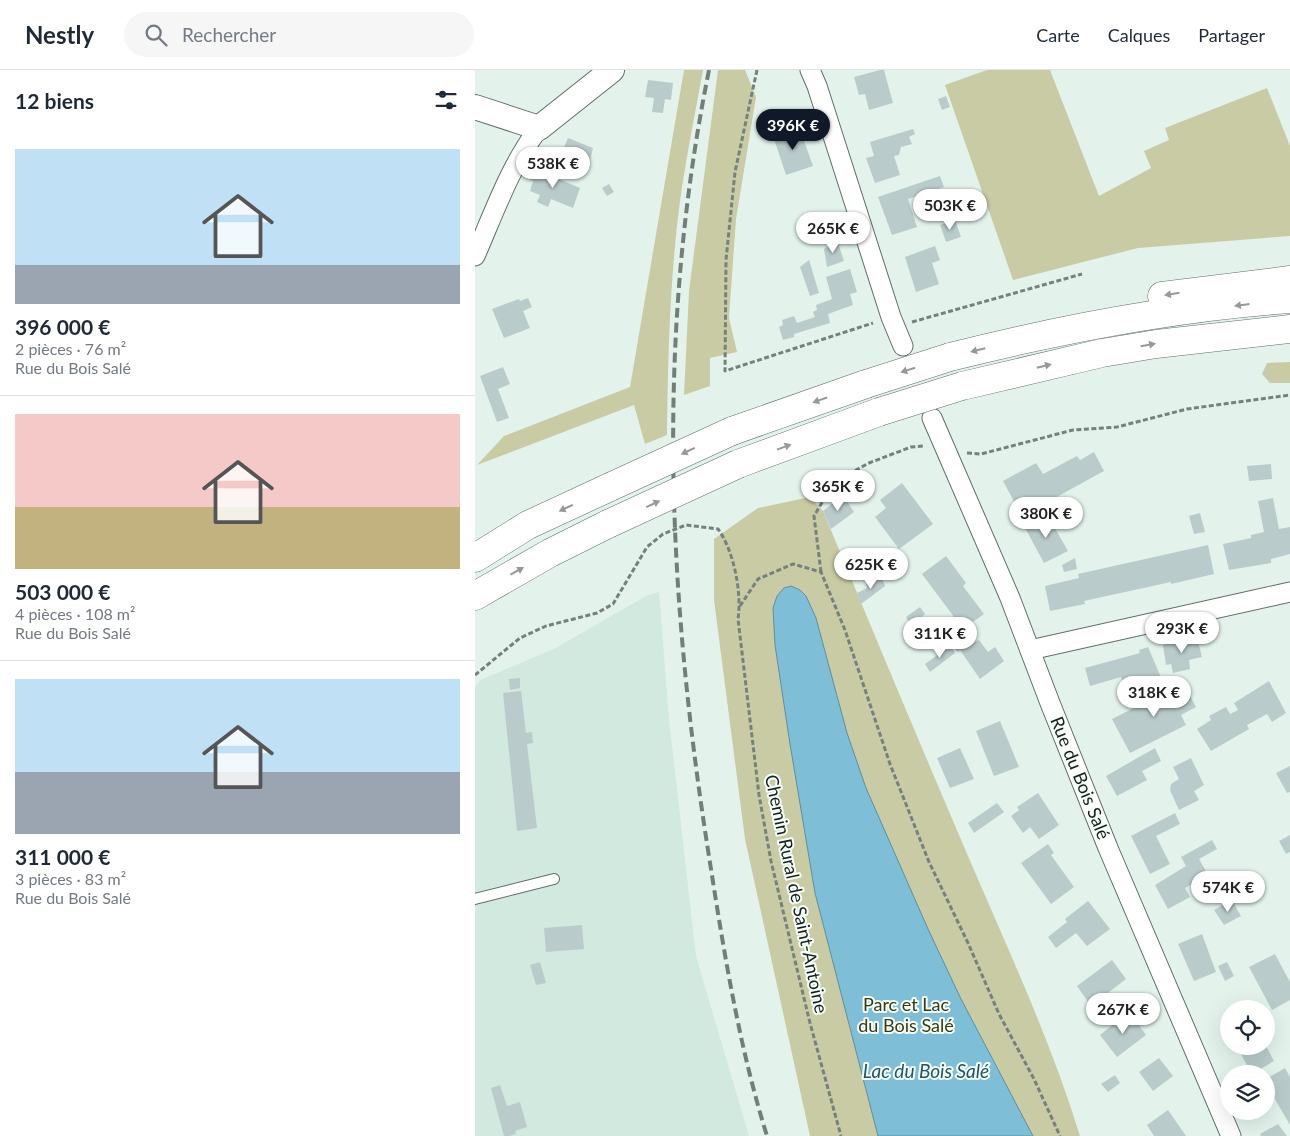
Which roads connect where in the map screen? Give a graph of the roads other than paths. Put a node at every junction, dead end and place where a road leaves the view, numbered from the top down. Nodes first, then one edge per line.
1 (612, 70) edge
2 (810, 70) edge
3 (475, 107) edge
4 (539, 128) junction
5 (475, 256) edge
6 (1290, 280) edge
7 (1290, 300) edge
8 (1290, 329) edge
9 (1193, 338) junction
10 (1015, 341) junction
11 (1290, 343) edge
12 (903, 346) dead end
13 (932, 418) dead end
14 (475, 558) edge
15 (1290, 592) edge
16 (475, 596) edge
17 (1030, 650) junction
18 (554, 879) dead end
19 (475, 899) edge
20 (1231, 1136) edge

1 - 4 street
2 - 12 street
3 - 4 street
4 - 5 street
6 -> 10 main road
7 -> 10 main road
8 - 9 main road
9 - 11 main road
16 -> 9 main road, bridge
10 -> 14 main road, bridge
13 - 17 street, Rue du Bois Salé
15 - 17 street
17 - 20 street, Rue du Bois Salé
18 - 19 lane

